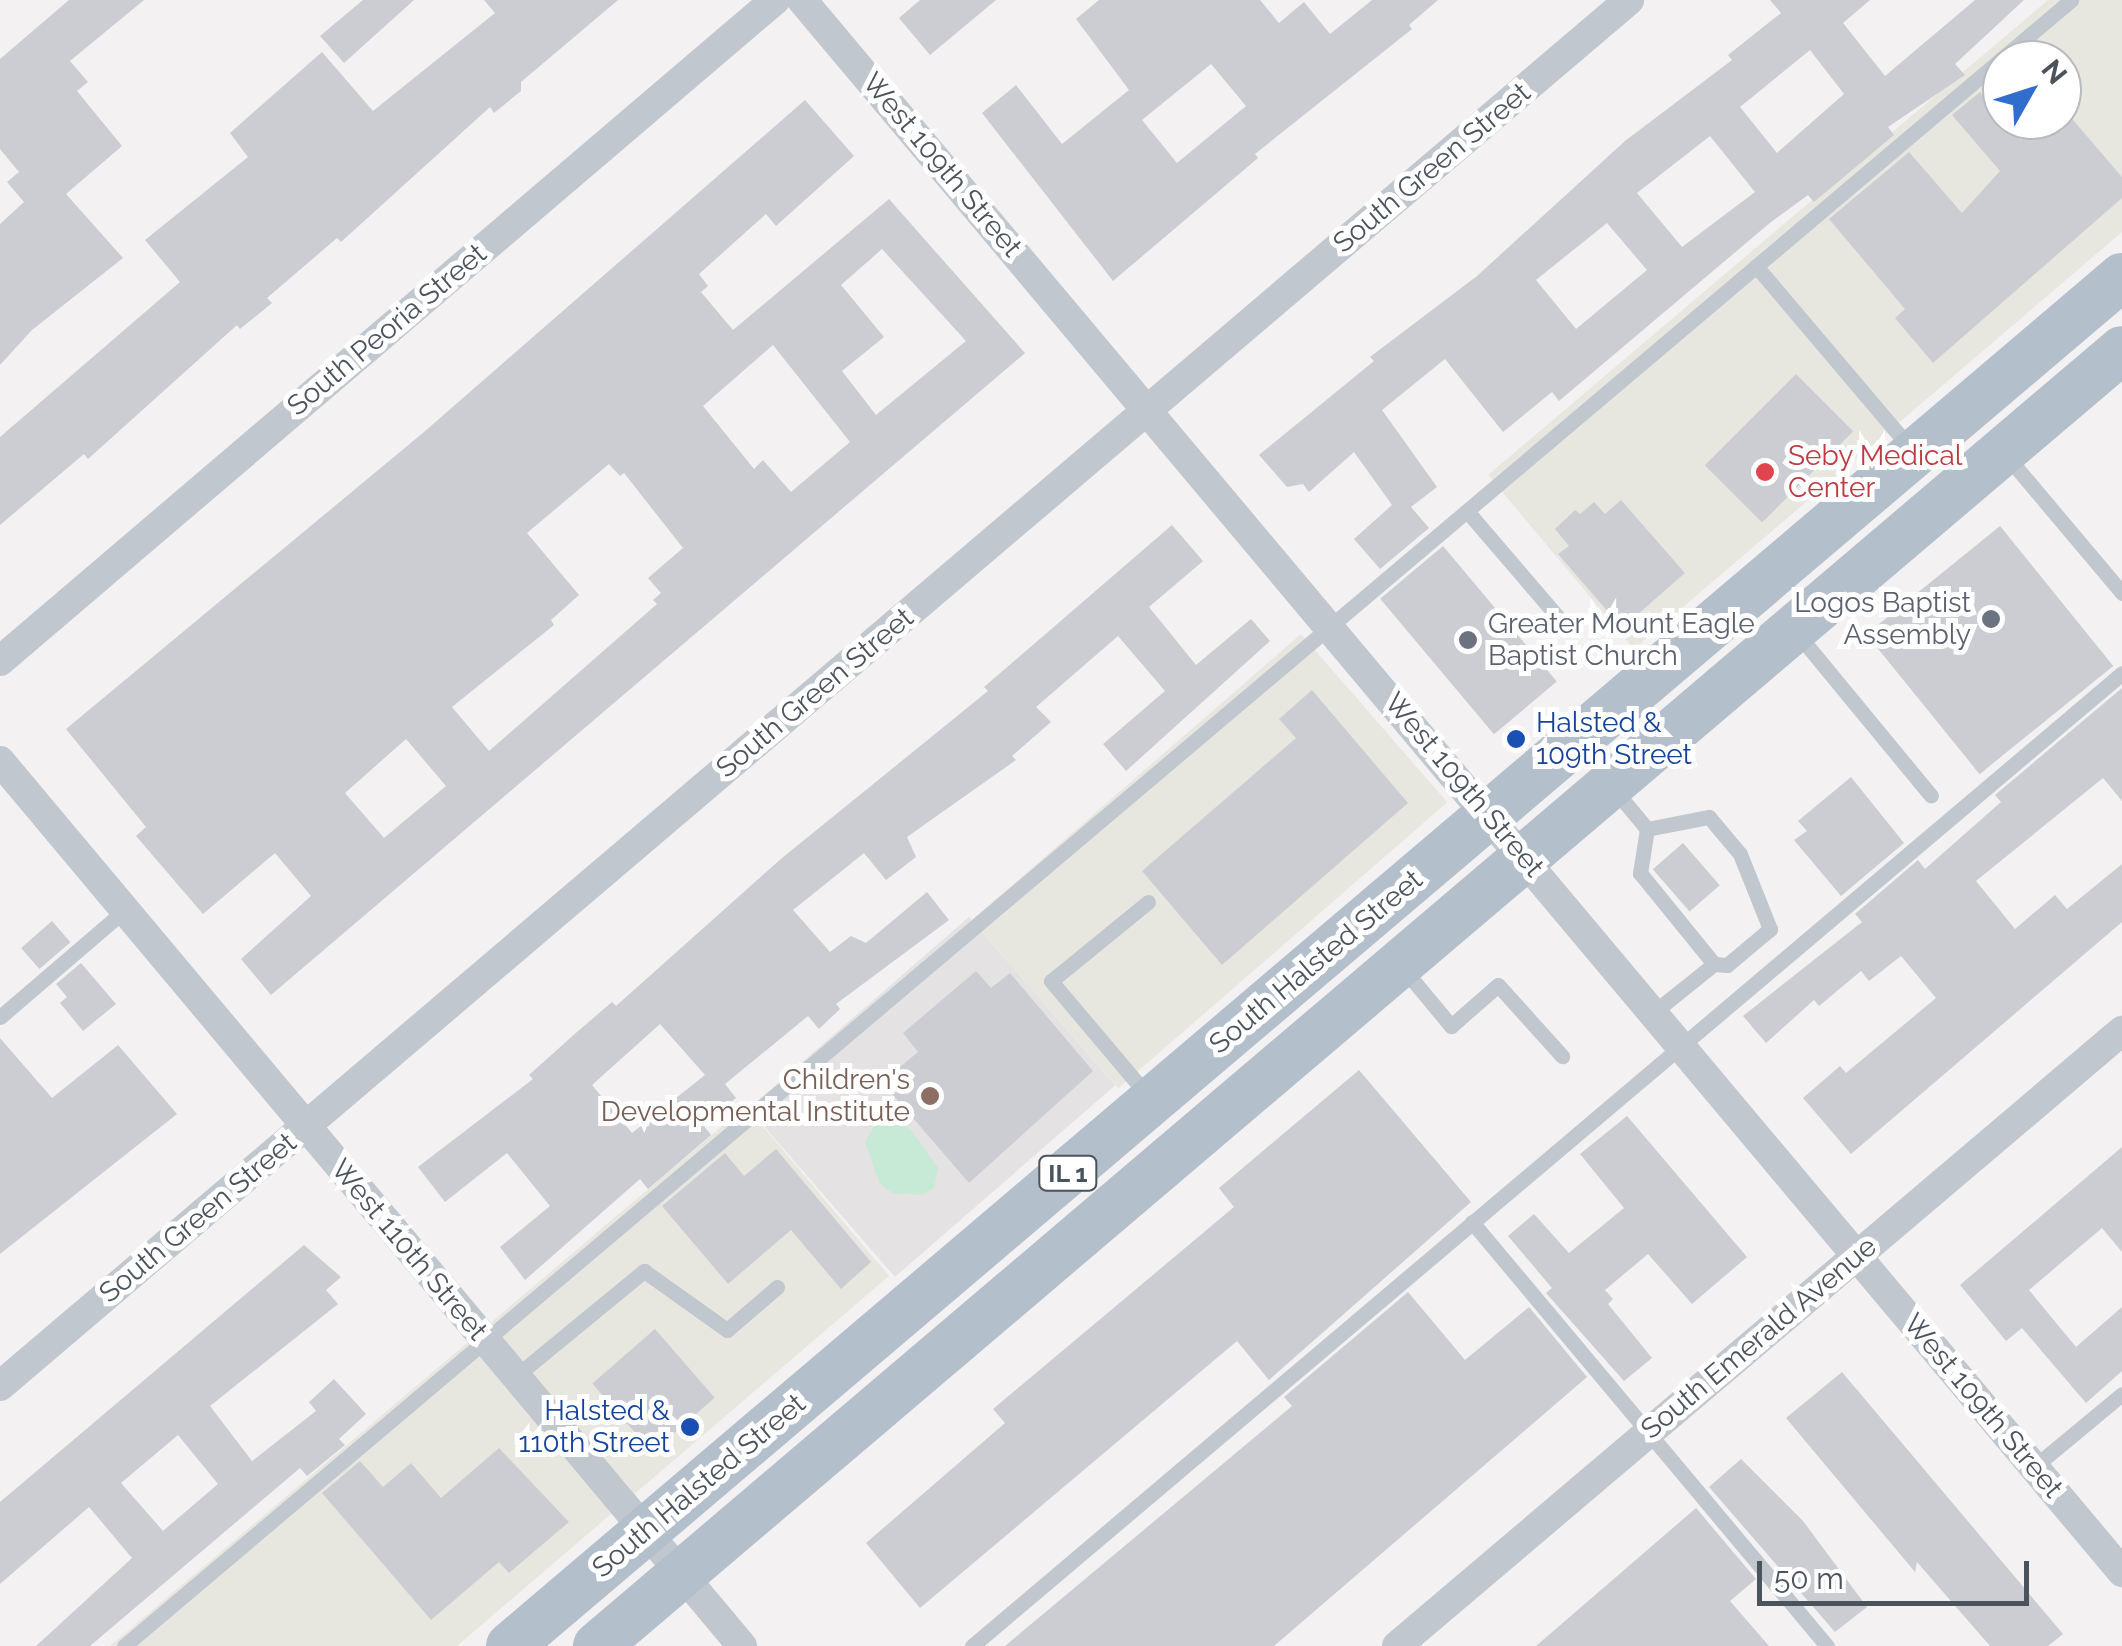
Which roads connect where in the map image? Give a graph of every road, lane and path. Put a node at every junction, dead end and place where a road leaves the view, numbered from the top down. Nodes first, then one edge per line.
1 (775, 0) edge
2 (802, 0) edge
3 (1629, 0) edge
4 (2071, 0) edge
5 (1756, 266) junction
6 (2122, 276) edge
7 (2122, 350) edge
8 (1148, 410) junction
9 (2002, 451) junction
10 (1914, 452) junction
11 (1467, 511) junction
12 (2122, 593) edge
13 (1563, 623) dead end
14 (1330, 626) junction
15 (1793, 629) junction
16 (0, 661) edge
17 (2122, 673) edge
18 (0, 760) edge
19 (1610, 785) junction
20 (1932, 796) dead end
21 (1489, 815) junction
22 (1647, 829) junction
23 (1525, 857) junction
24 (1148, 902) dead end
25 (124, 910) junction
26 (1400, 964) junction
27 (1714, 964) junction
28 (1654, 1012) junction
29 (0, 1017) edge
30 (2122, 1030) edge
31 (1681, 1044) junction
32 (1562, 1056) dead end
33 (1152, 1101) junction
34 (306, 1126) junction
35 (1472, 1222) junction
36 (1857, 1255) junction
37 (778, 1287) dead end
38 (486, 1340) junction
39 (516, 1376) junction
40 (0, 1386) edge
41 (2122, 1394) edge
42 (1648, 1433) junction
43 (2034, 1467) junction
44 (646, 1530) junction
45 (2122, 1572) edge
46 (682, 1574) junction
47 (124, 1646) edge
48 (510, 1646) edge
49 (597, 1646) edge
50 (742, 1646) edge
51 (972, 1646) edge
52 (1397, 1646) edge
53 (1826, 1646) edge

1 - 16 street, South Peoria Street
2 - 8 street, West 109th Street
3 - 8 street, South Green Street
4 - 5 lane
5 - 10 lane
5 - 11 lane
6 - 10 main road, South Halsted Street / IL 1
7 - 9 main road, South Halsted Street / IL 1
8 - 14 street, West 109th Street
8 - 34 street, South Green Street
9 - 12 lane
9 - 15 main road, South Halsted Street / IL 1
10 - 21 main road, South Halsted Street / IL 1
11 - 13 lane
11 - 14 lane
14 - 21 street, West 109th Street
14 - 38 lane
15 - 19 main road, South Halsted Street / IL 1
15 - 20 lane
17 - 31 lane
18 - 25 street, West 110th Street
19 - 22 lane
19 - 23 main road, South Halsted Street / IL 1
21 - 23 street, West 109th Street
21 - 33 main road, South Halsted Street / IL 1
22 - 27 lane
22 - 27 lane
23 - 26 main road, South Halsted Street / IL 1
23 - 28 street, West 109th Street
24 - 33 lane
25 - 29 lane
25 - 34 street, West 110th Street
26 - 32 lane
26 - 46 main road, South Halsted Street / IL 1
27 - 28 lane
28 - 31 street, West 109th Street
30 - 36 street, South Emerald Avenue
31 - 35 lane
31 - 36 street, West 109th Street
33 - 44 main road, South Halsted Street / IL 1
34 - 38 street, West 110th Street
34 - 40 street, South Green Street
35 - 42 lane
35 - 51 lane
36 - 42 street, South Emerald Avenue
36 - 43 street, West 109th Street
37 - 39 lane
38 - 39 street, West 110th Street
38 - 47 lane
39 - 44 street, West 110th Street
41 - 43 lane
42 - 52 street, South Emerald Avenue
42 - 53 lane
43 - 45 street, West 109th Street
44 - 46 street, West 110th Street
44 - 48 main road, South Halsted Street / IL 1
46 - 49 main road, South Halsted Street / IL 1
46 - 50 street, West 110th Street

